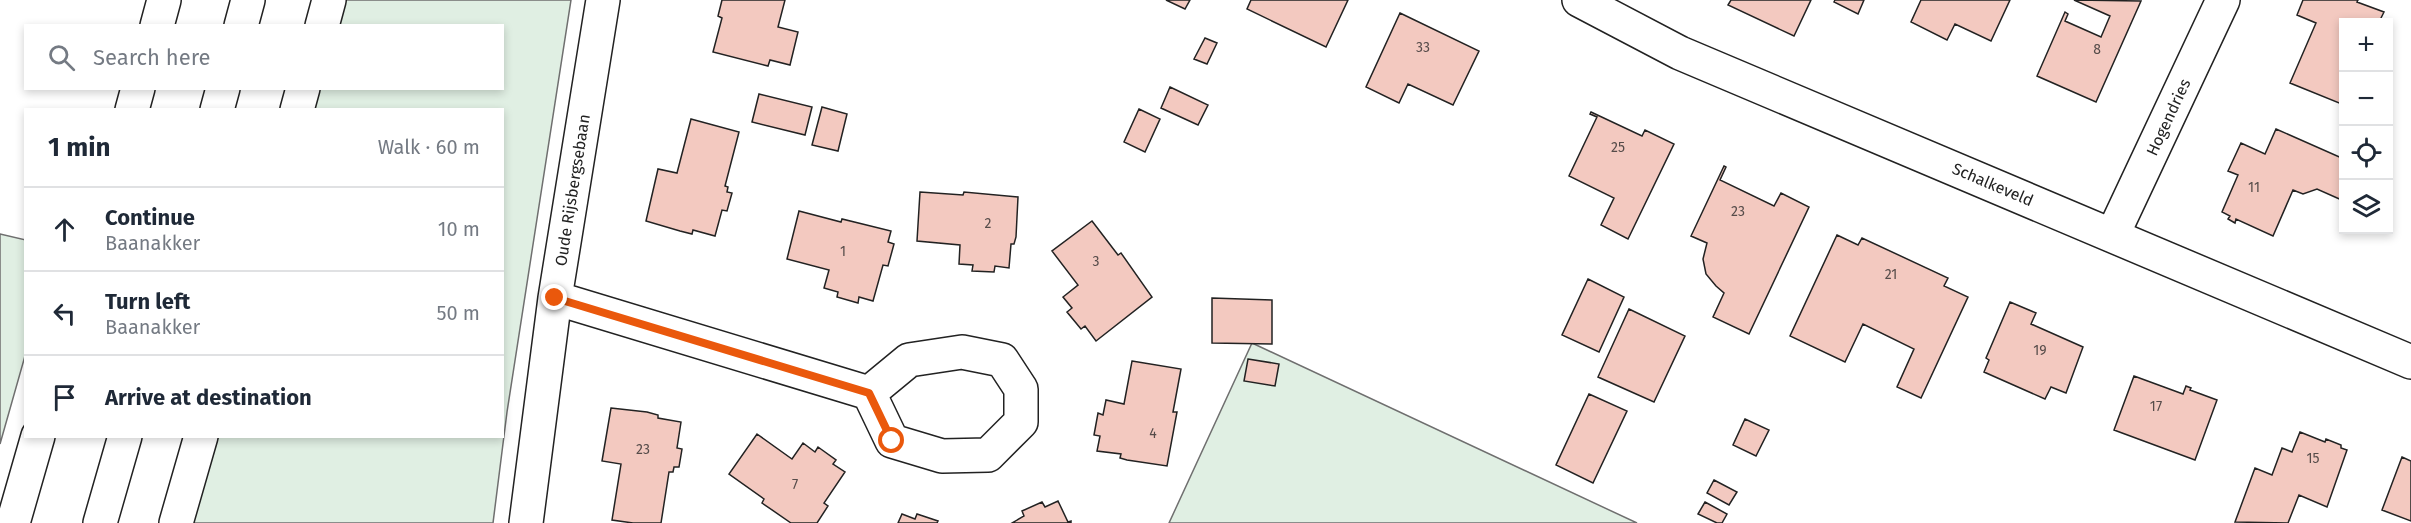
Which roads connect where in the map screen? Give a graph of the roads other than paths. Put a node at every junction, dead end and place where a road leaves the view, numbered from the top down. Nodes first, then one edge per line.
1 (164, 0) edge
2 (248, 0) edge
3 (330, 0) edge
4 (603, 0) edge
5 (2223, 0) edge
6 (1584, 1) edge
7 (158, 24) edge
8 (242, 24) edge
9 (323, 24) edge
10 (137, 90) edge
11 (222, 90) edge
12 (302, 90) edge
13 (133, 108) edge
14 (218, 108) edge
15 (298, 108) edge
16 (2113, 234) junction
17 (555, 298) junction
18 (2411, 362) edge
19 (869, 393) dead end
20 (37, 438) edge
21 (124, 438) edge
22 (200, 438) edge
23 (13, 523) edge
24 (100, 523) edge
25 (176, 523) edge
26 (526, 523) edge

1 - 7 street
2 - 8 street
3 - 9 street
4 - 17 street, Oude Rijsbergsebaan
5 - 16 street, Hogendries
6 - 16 street, Schalkeveld
10 - 13 street
11 - 14 street
12 - 15 street
16 - 18 street, Schalkeveld
17 - 19 street
17 - 26 street, Oude Rijsbergsebaan
20 - 23 street
21 - 24 street
22 - 25 street

